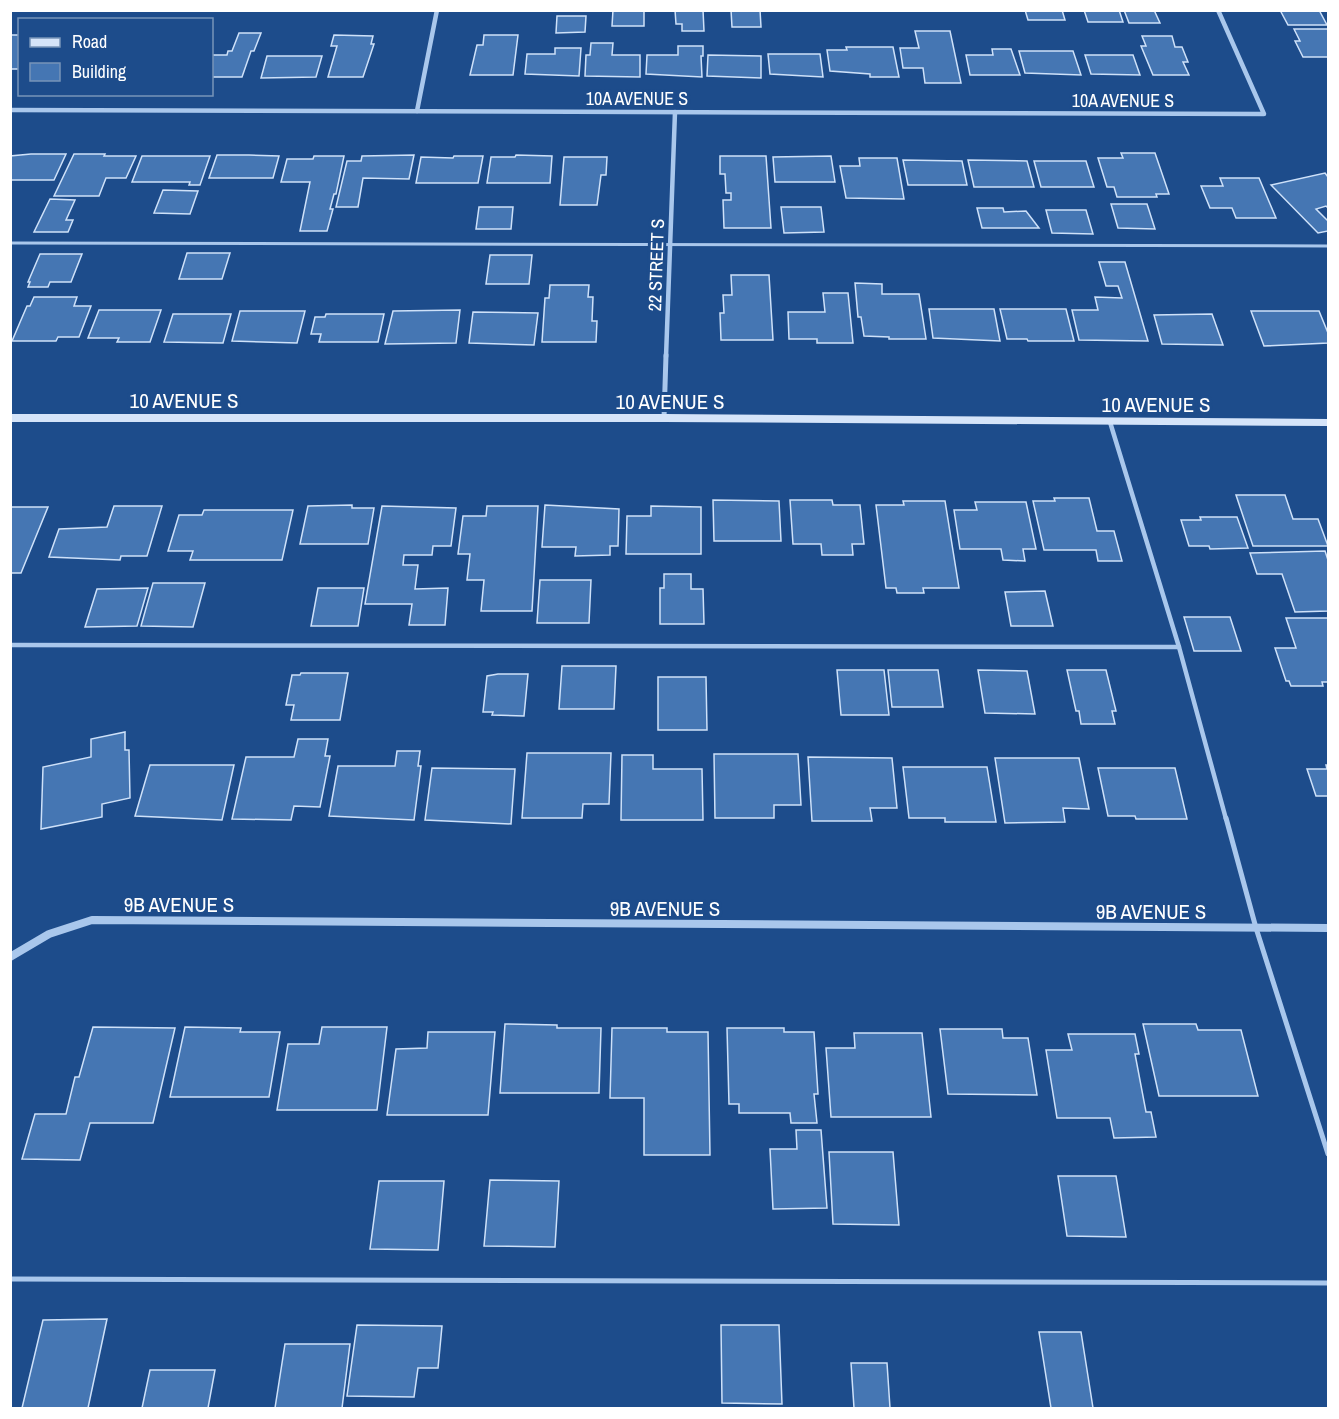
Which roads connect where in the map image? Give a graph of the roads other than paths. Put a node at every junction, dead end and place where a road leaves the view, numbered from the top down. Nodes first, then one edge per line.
1 (437, 10) edge
2 (1218, 10) edge
3 (10, 110) edge
4 (417, 111) junction
5 (675, 112) junction
6 (10, 243) edge
7 (670, 246) junction
8 (1329, 246) edge
9 (10, 418) edge
10 (664, 418) junction
11 (1110, 422) junction
12 (1329, 423) edge
13 (10, 645) edge
14 (1179, 647) junction
15 (1256, 928) junction
16 (1329, 928) edge
17 (10, 957) edge
18 (1329, 1154) edge
19 (10, 1279) edge
20 (1329, 1283) edge

1 - 4 street
2 - 5 street, 10A AVENUE S
3 - 4 street, 10A AVENUE S
4 - 5 street, 10A AVENUE S
5 - 7 street, 22 STREET S
6 - 7 lane
7 - 8 lane
7 - 10 street, 22 STREET S
9 - 10 street, 10 AVENUE S
10 - 11 street, 10 AVENUE S
11 - 12 street, 10 AVENUE S
11 - 14 lane
13 - 14 lane
14 - 15 lane
15 - 16 street, 9B AVENUE S
15 - 17 street, 9B AVENUE S
15 - 18 lane
19 - 20 lane

